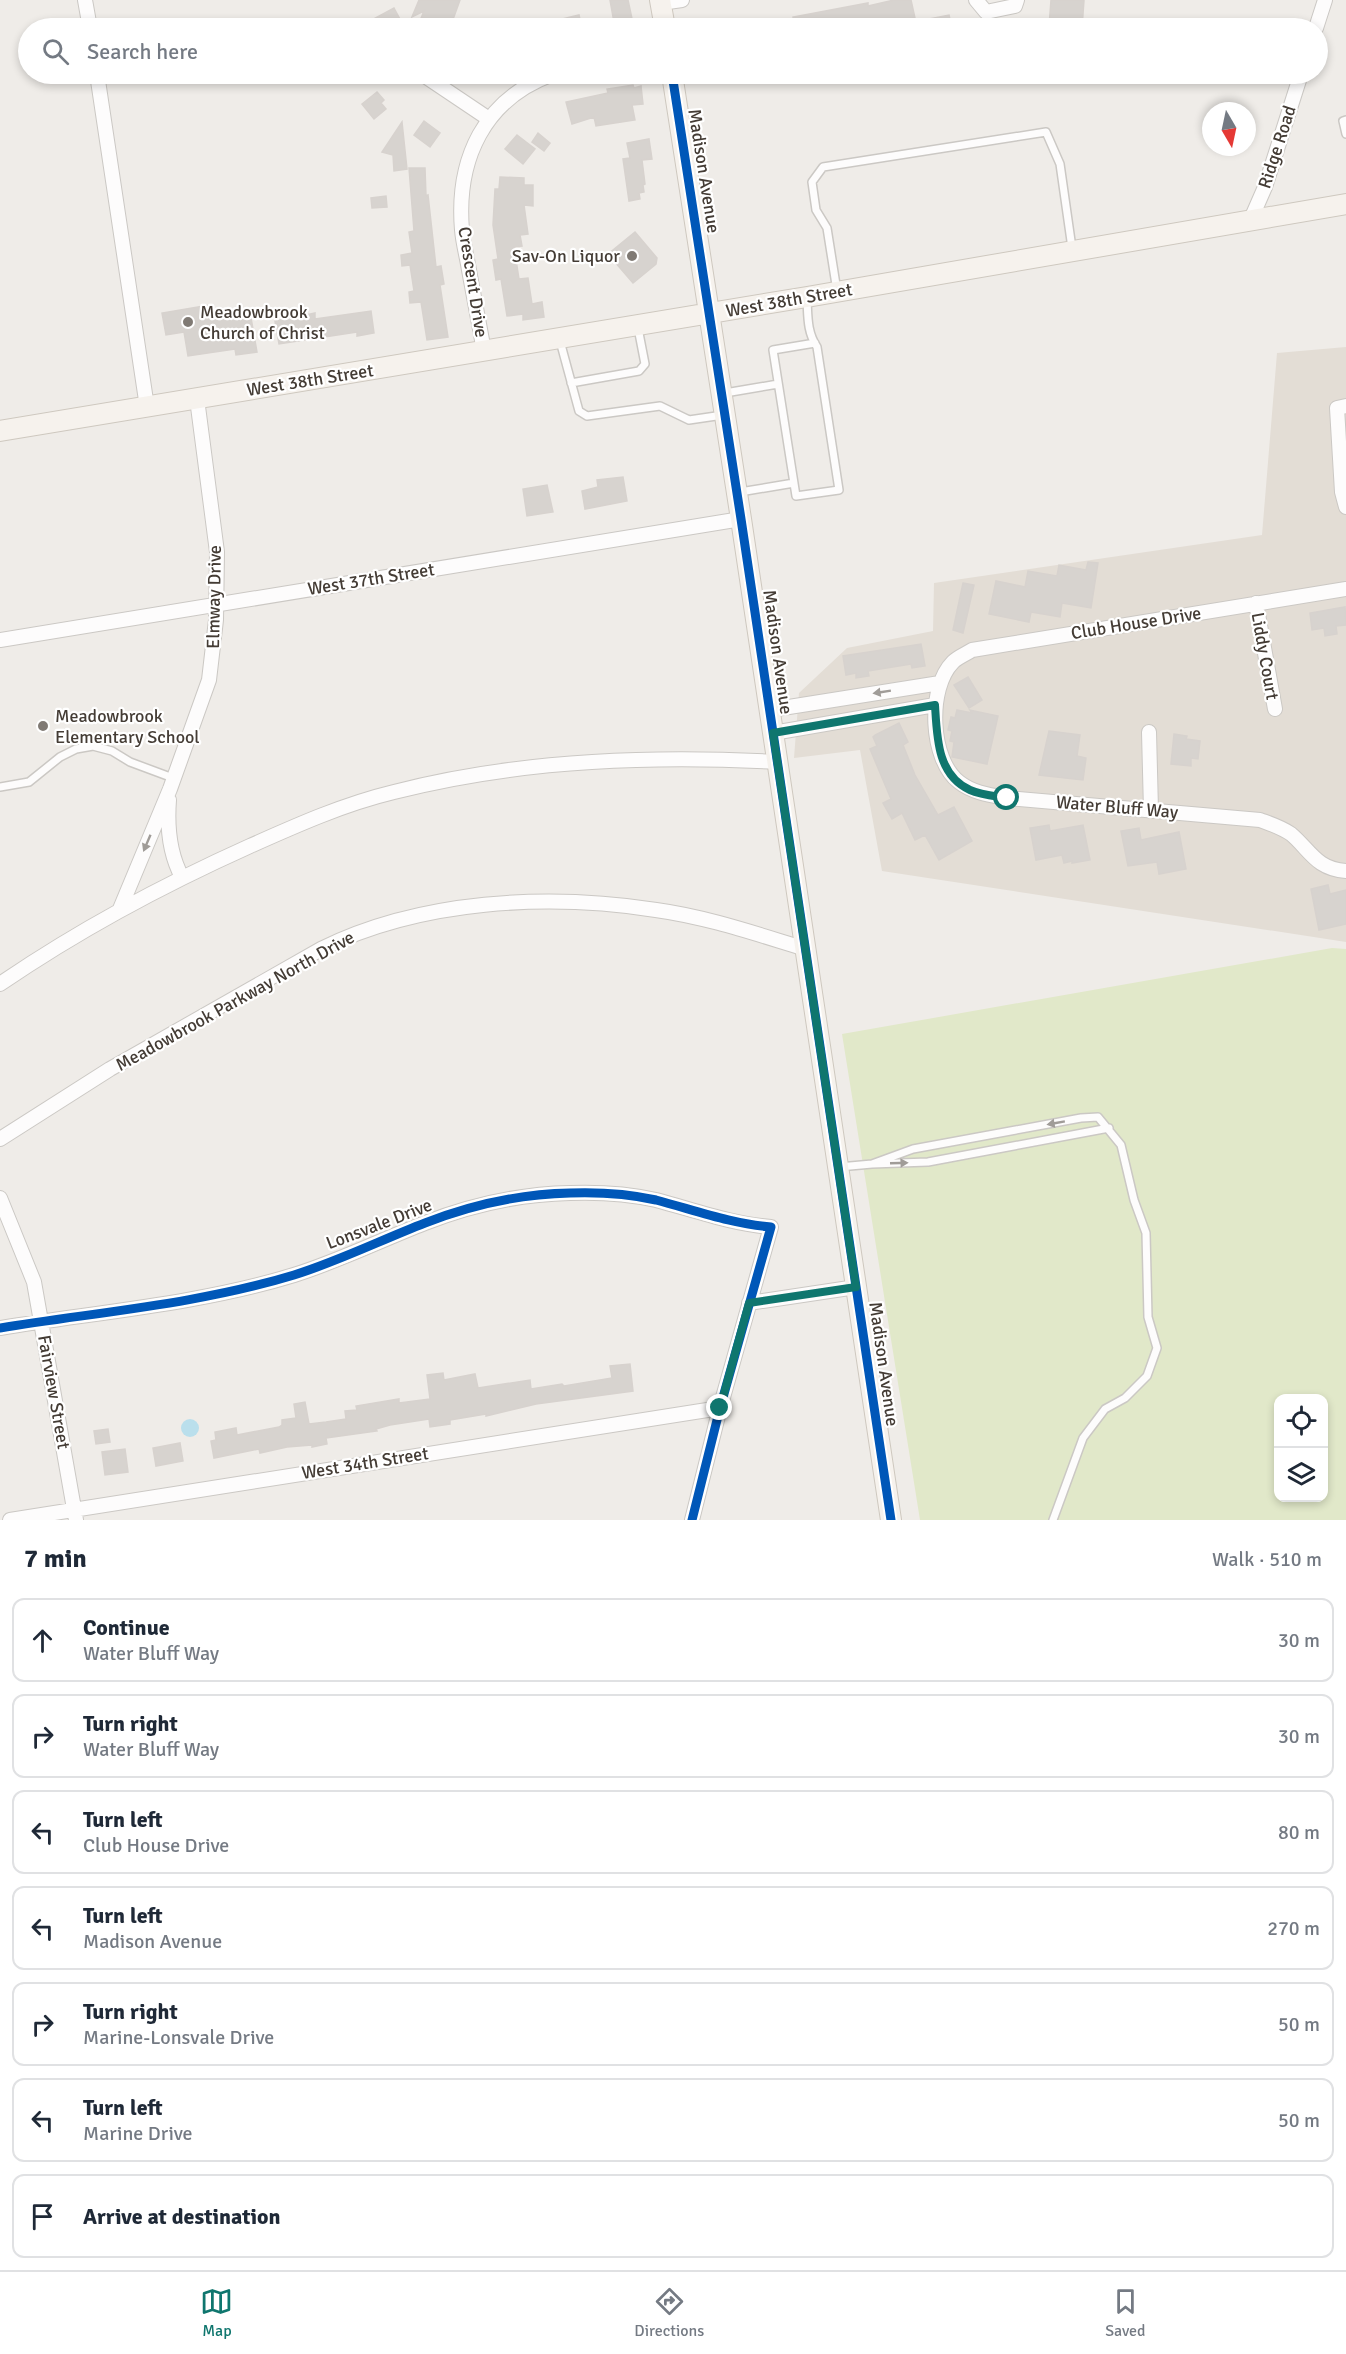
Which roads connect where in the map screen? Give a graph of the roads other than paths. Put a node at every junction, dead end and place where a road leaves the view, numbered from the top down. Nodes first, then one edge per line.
1 (85, 0) edge
2 (682, 0) edge
3 (976, 0) edge
4 (1017, 0) edge
5 (1325, 0) edge
6 (661, 2) edge
7 (88, 18) edge
8 (663, 18) edge
9 (1319, 18) edge
10 (99, 84) edge
11 (437, 84) edge
12 (529, 84) edge
13 (674, 84) edge
14 (1298, 84) edge
15 (489, 119) junction
16 (1346, 120) edge
17 (1346, 134) edge
18 (1346, 204) edge
19 (1251, 219) junction
20 (1073, 251) junction
21 (837, 292) junction
22 (807, 297) junction
23 (710, 313) junction
24 (638, 326) junction
25 (560, 338) junction
26 (815, 343) junction
27 (484, 351) junction
28 (571, 383) junction
29 (778, 384) junction
30 (722, 393) junction
31 (197, 399) junction
32 (1346, 406) edge
33 (147, 407) junction
34 (726, 414) junction
35 (0, 431) edge
36 (794, 483) junction
37 (737, 493) junction
38 (1346, 507) edge
39 (741, 519) junction
40 (1346, 589) edge
41 (1256, 603) junction
42 (216, 604) junction
43 (0, 640) edge
44 (940, 683) junction
45 (935, 705) junction
46 (1275, 709) dead end
47 (770, 711) junction
48 (1149, 732) dead end
49 (773, 733) junction
50 (777, 762) junction
51 (171, 784) junction
52 (0, 787) edge
53 (1151, 810) junction
54 (1346, 871) edge
55 (182, 877) junction
56 (120, 909) junction
57 (806, 949) junction
58 (0, 984) edge
59 (1109, 1128) junction
60 (0, 1139) edge
61 (872, 1164) junction
62 (839, 1167) junction
63 (0, 1198) edge
64 (856, 1287) junction
65 (749, 1303) junction
66 (41, 1321) junction
67 (0, 1328) edge
68 (720, 1408) junction
69 (75, 1514) edge
70 (10, 1520) edge
71 (692, 1520) edge
72 (891, 1520) edge
73 (1053, 1520) edge

1 - 7 street
2 - 6 street
3 - 4 street
5 - 9 street
6 - 8 street
10 - 33 street
11 - 15 street
12 - 15 street, Crescent Drive
13 - 23 street, Madison Avenue
14 - 19 street, Ridge Road
15 - 27 street, Crescent Drive
16 - 17 lane
18 - 19 street, West 38th Street
19 - 20 street, West 38th Street
20 - 21 street, West 38th Street
20 - 21 lane
21 - 22 street, West 38th Street
22 - 23 street, West 38th Street
22 - 26 lane
23 - 24 street, West 38th Street
23 - 30 street, Madison Avenue
24 - 25 street, West 38th Street
24 - 28 lane
25 - 27 street, West 38th Street
25 - 28 lane
26 - 29 lane
26 - 36 lane
27 - 31 street, West 38th Street
28 - 34 lane
29 - 30 lane
29 - 36 lane
30 - 34 street, Madison Avenue
31 - 33 street, West 38th Street
31 - 42 street, Elmway Drive
32 - 38 street
33 - 35 street
34 - 37 street, Madison Avenue
36 - 37 lane
37 - 39 street, Madison Avenue
39 - 42 street, West 37th Street
39 - 47 street, Madison Avenue
40 - 41 street, Club House Drive
41 - 44 street, Club House Drive
41 - 46 street, Liddy Court
42 - 43 street, West 37th Street
42 - 51 street, Elmway Drive
44 - 45 street, Club House Drive
44 -> 47 street
45 - 49 street
45 - 53 street, Water Bluff Way
47 - 49 street, Madison Avenue
48 - 53 street
49 - 50 street, Madison Avenue
50 - 55 street
50 - 57 street, Madison Avenue
51 - 52 lane
51 - 55 street, Elmway Drive
51 -> 56 street, Elmway Drive
53 - 54 street, Water Bluff Way
55 - 56 street
56 - 58 street
57 - 60 street, Meadowbrook Parkway North Drive
57 - 62 street, Madison Avenue
61 -> 59 lane
59 -> 61 lane
59 - 73 lane
61 - 62 lane
62 - 64 street, Madison Avenue
63 - 66 street, Fairview Street
64 - 65 street
64 - 72 street, Madison Avenue
65 - 66 street, Lonsvale Drive
65 - 68 street
66 - 67 street, Lonsvale Drive
66 - 69 street, Fairview Street
68 - 69 street, West 34th Street
68 - 71 street
69 - 70 street, West 34th Street

